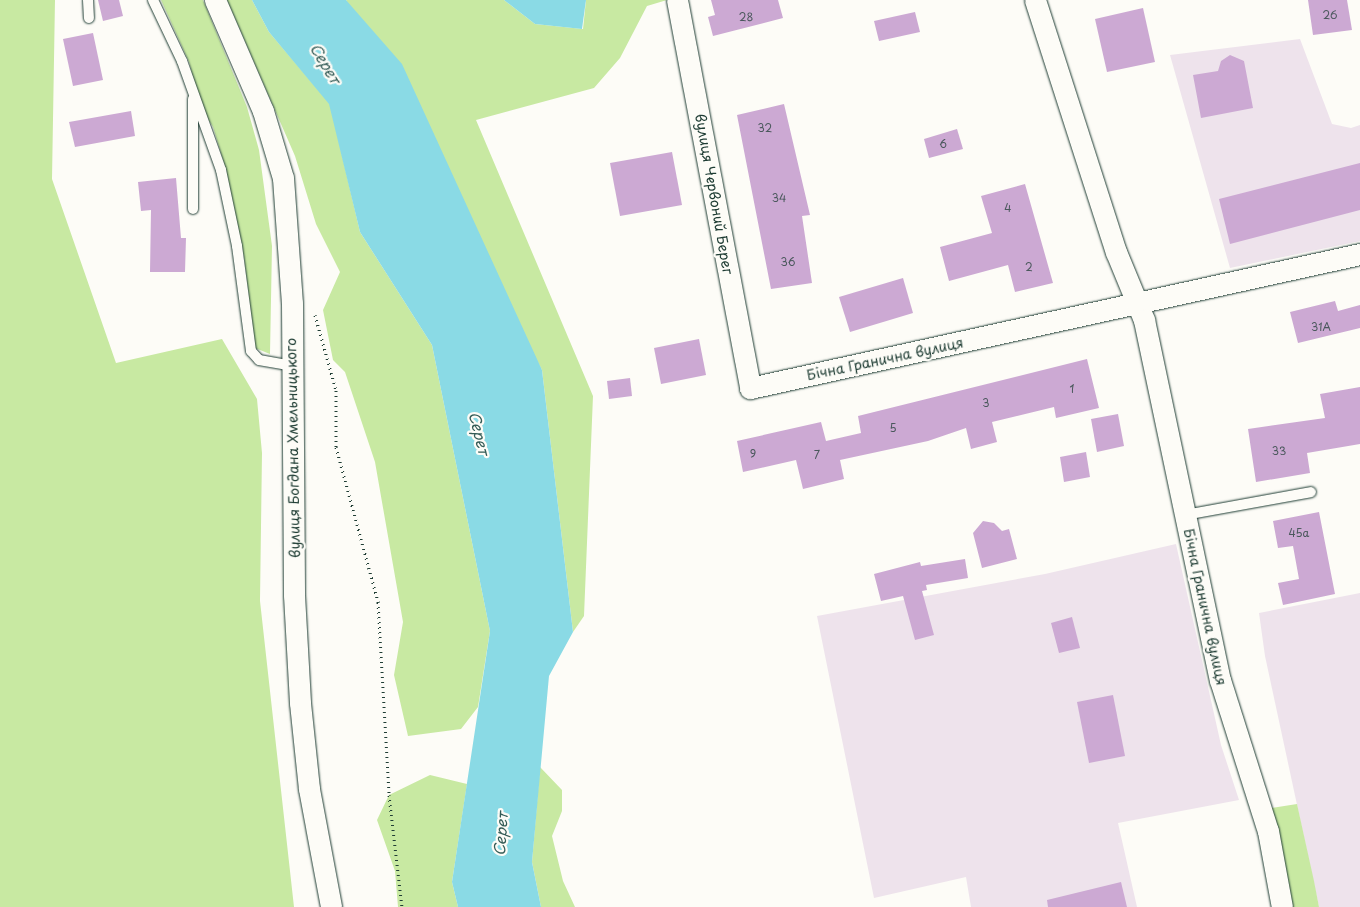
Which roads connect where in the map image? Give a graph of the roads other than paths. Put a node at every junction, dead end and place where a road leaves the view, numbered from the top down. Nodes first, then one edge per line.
1 (88, 0) edge
2 (153, 0) edge
3 (215, 0) edge
4 (677, 0) edge
5 (1035, 0) edge
6 (89, 18) dead end
7 (193, 98) junction
8 (193, 209) dead end
9 (1360, 254) edge
10 (1138, 304) junction
11 (292, 366) junction
12 (750, 388) joint
13 (1311, 492) dead end
14 (1185, 515) junction
15 (331, 907) edge
16 (1282, 907) edge

1 - 6 lane
2 - 7 lane
3 - 11 street, вулиця Богдана Хмельницького
4 - 12 street, вулиця Червоний Берег
5 - 10 street
7 - 8 lane
7 - 11 lane
9 - 10 street, Бічна Гранична вулиця
10 - 12 street, Бічна Гранична вулиця
10 - 14 street, Бічна Гранична вулиця
11 - 15 street, вулиця Богдана Хмельницького
13 - 14 lane
14 - 16 street, Бічна Гранична вулиця

